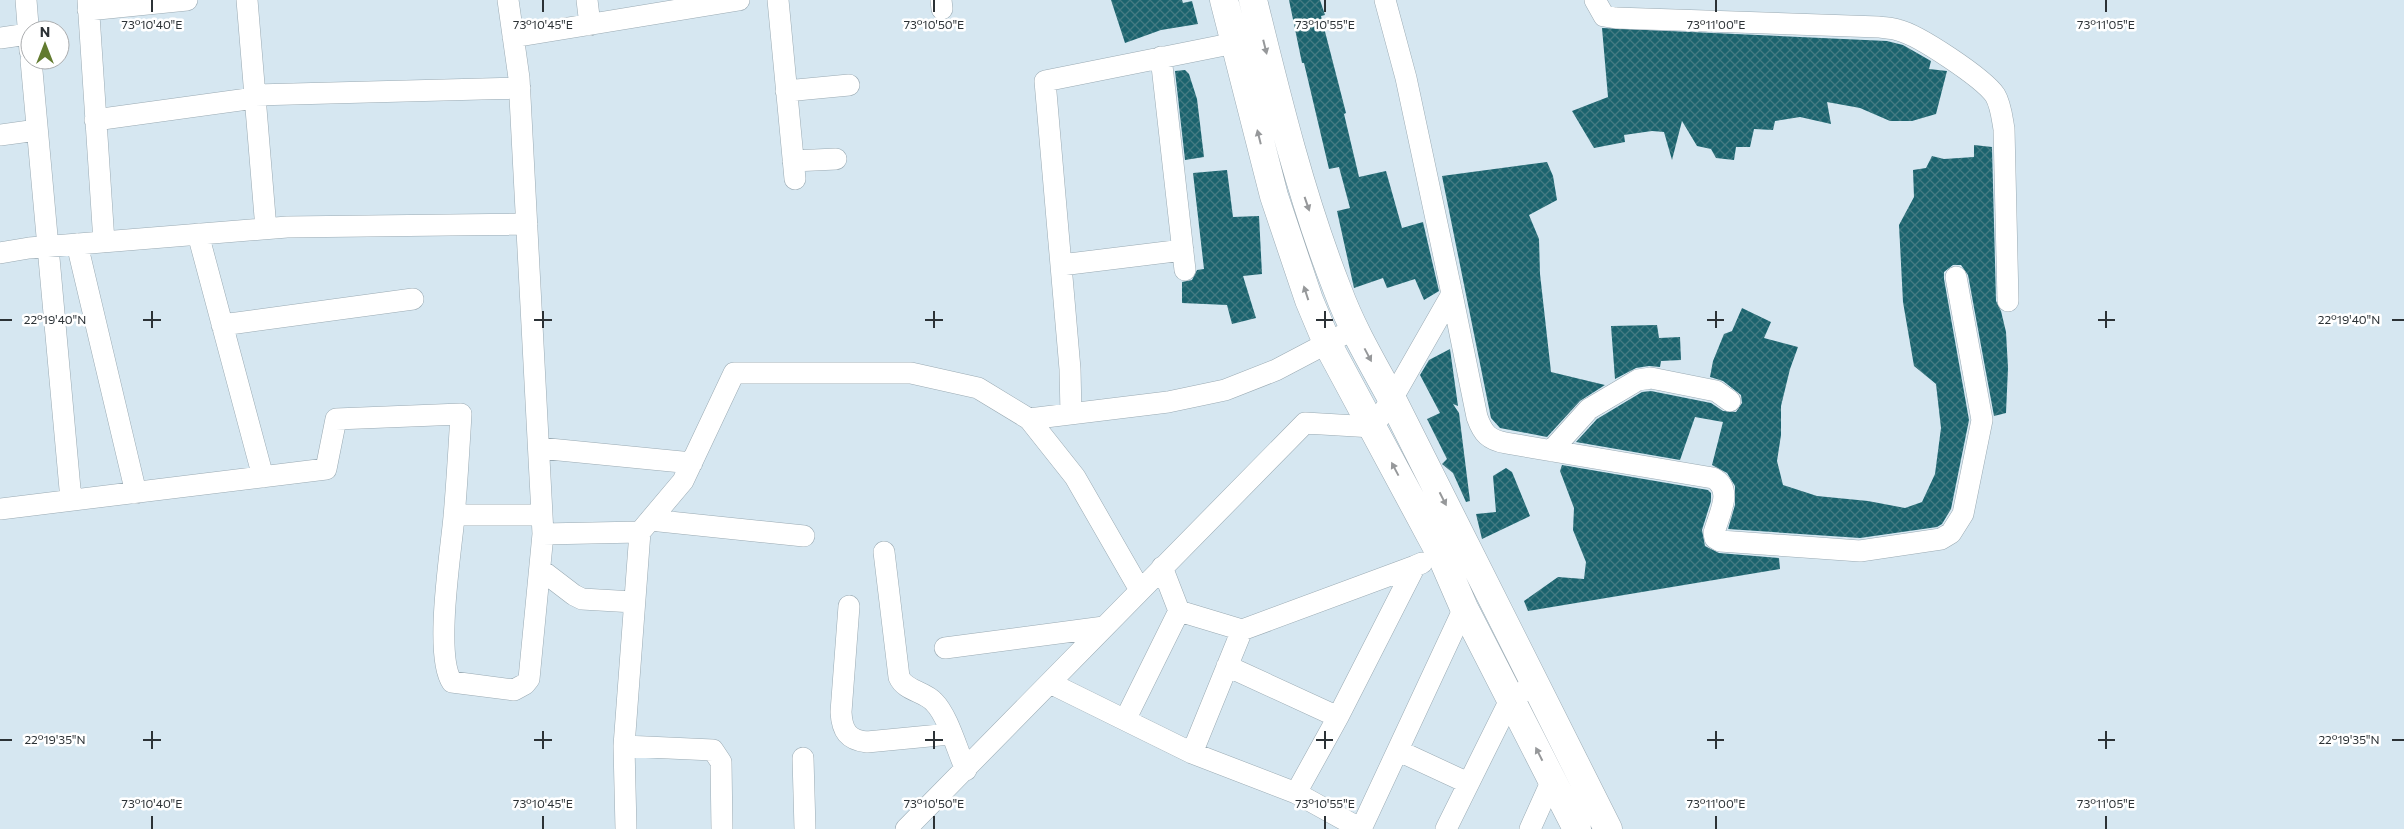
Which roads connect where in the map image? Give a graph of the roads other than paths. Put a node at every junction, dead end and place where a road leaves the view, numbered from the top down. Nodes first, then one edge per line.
1 (26, 0) edge
2 (187, 0) edge
3 (247, 0) edge
4 (508, 0) edge
5 (587, 0) edge
6 (739, 0) edge
7 (778, 0) edge
8 (1224, 0) edge
9 (1253, 0) edge
10 (1385, 0) edge
11 (1595, 0) edge
12 (716, 2) edge
13 (88, 5) edge
14 (27, 20) edge
15 (590, 25) junction
16 (513, 37) junction
17 (0, 38) edge
18 (20, 41) edge
19 (1235, 43) junction
20 (1161, 57) junction
21 (32, 70) edge
22 (850, 85) dead end
23 (520, 88) junction
24 (786, 91) junction
25 (255, 96) junction
26 (96, 120) junction
27 (37, 130) junction
28 (0, 135) edge
29 (836, 159) dead end
30 (527, 224) junction
31 (266, 228) junction
32 (198, 234) junction
33 (104, 242) junction
34 (77, 244) junction
35 (46, 247) junction
36 (0, 253) edge
37 (1061, 265) junction
38 (1956, 277) dead end
39 (1452, 294) junction
40 (413, 299) dead end
41 (2008, 300) dead end
42 (222, 325) junction
43 (1354, 329) junction
44 (1326, 343) junction
45 (1392, 400) junction
46 (1730, 401) dead end
47 (1071, 414) junction
48 (1029, 419) junction
49 (1373, 427) junction
50 (539, 448) junction
51 (1551, 451) junction
52 (692, 463) junction
53 (263, 477) junction
54 (136, 493) junction
55 (71, 500) junction
56 (0, 509) edge
57 (454, 515) junction
58 (543, 525) junction
59 (645, 526) junction
60 (804, 536) dead end
61 (884, 552) dead end
62 (1440, 555) junction
63 (1416, 566) junction
64 (1162, 567) junction
65 (540, 569) junction
66 (1140, 590) junction
67 (634, 602) junction
68 (850, 606) dead end
69 (1464, 608) junction
70 (1179, 611) junction
71 (1104, 627) junction
72 (1242, 630) junction
73 (945, 648) dead end
74 (1227, 666) junction
75 (1050, 683) junction
76 (1537, 684) junction
77 (1511, 698) junction
78 (1338, 717) junction
79 (1125, 720) junction
80 (950, 734) junction
81 (624, 746) junction
82 (1399, 751) junction
83 (1192, 753) junction
84 (803, 758) dead end
85 (966, 770) junction
86 (1552, 780) junction
87 (1468, 783) junction
88 (1296, 793) junction
89 (626, 829) edge
90 (722, 829) edge
91 (805, 829) edge
92 (906, 829) edge
93 (1361, 829) edge
94 (1446, 829) edge
95 (1530, 829) edge
96 (1577, 829) edge
97 (1608, 829) edge

1 - 14 street
2 - 13 street
3 - 25 street
4 - 16 street
5 - 15 street
6 - 12 street
7 - 24 street
8 - 19 highway
9 -> 43 highway
10 - 39 street
11 - 41 street
12 - 15 street
13 - 26 street
15 - 16 street
16 - 23 street
17 - 18 street
19 - 20 street
44 -> 19 highway
20 - 37 street
20 - 37 street
21 - 27 street
22 - 24 street
23 - 25 street
23 - 30 street
24 - 29 street
25 - 26 street
25 - 31 street
26 - 33 street
27 - 28 street
27 - 35 street
30 - 31 street
30 - 50 street
31 - 32 street
32 - 33 street
32 - 42 street
33 - 34 street
34 - 35 street
34 - 54 street
35 - 36 street
35 - 55 street
37 - 47 street
38 - 51 street
39 - 45 street
39 - 51 street
40 - 42 street
42 - 53 street
43 - 44 street
43 -> 45 highway
44 - 47 street
44 - 49 highway
45 - 49 street
45 -> 76 highway
46 - 51 street
47 - 48 street
48 - 52 street
48 - 66 street
62 -> 49 highway
49 - 64 street
50 - 52 street
50 - 58 street
52 - 59 street
53 - 54 street
53 - 57 street
54 - 55 street
55 - 56 street
57 - 58 street
57 - 65 street
58 - 59 street
58 - 65 street
59 - 60 street
59 - 67 street
61 - 80 street
62 - 63 street
62 - 69 highway
63 - 72 street
63 - 78 street
64 - 66 street
64 - 70 street
65 - 67 street
66 - 71 street
67 - 81 street
68 - 80 street
69 - 77 highway
69 - 82 street
70 - 72 street
70 - 79 street
71 - 73 street
71 - 75 street
72 - 74 street
74 - 78 street
74 - 83 street
75 - 79 street
75 - 85 street
76 - 77 street
76 - 97 highway
86 -> 77 highway
77 - 87 street
78 - 88 street
79 - 83 street
80 - 85 street
81 - 89 street
81 - 90 street
82 - 87 street
82 - 93 street
83 - 88 street
84 - 91 street
85 - 92 street
86 - 95 street
86 - 96 highway
87 - 94 street
88 - 93 street

